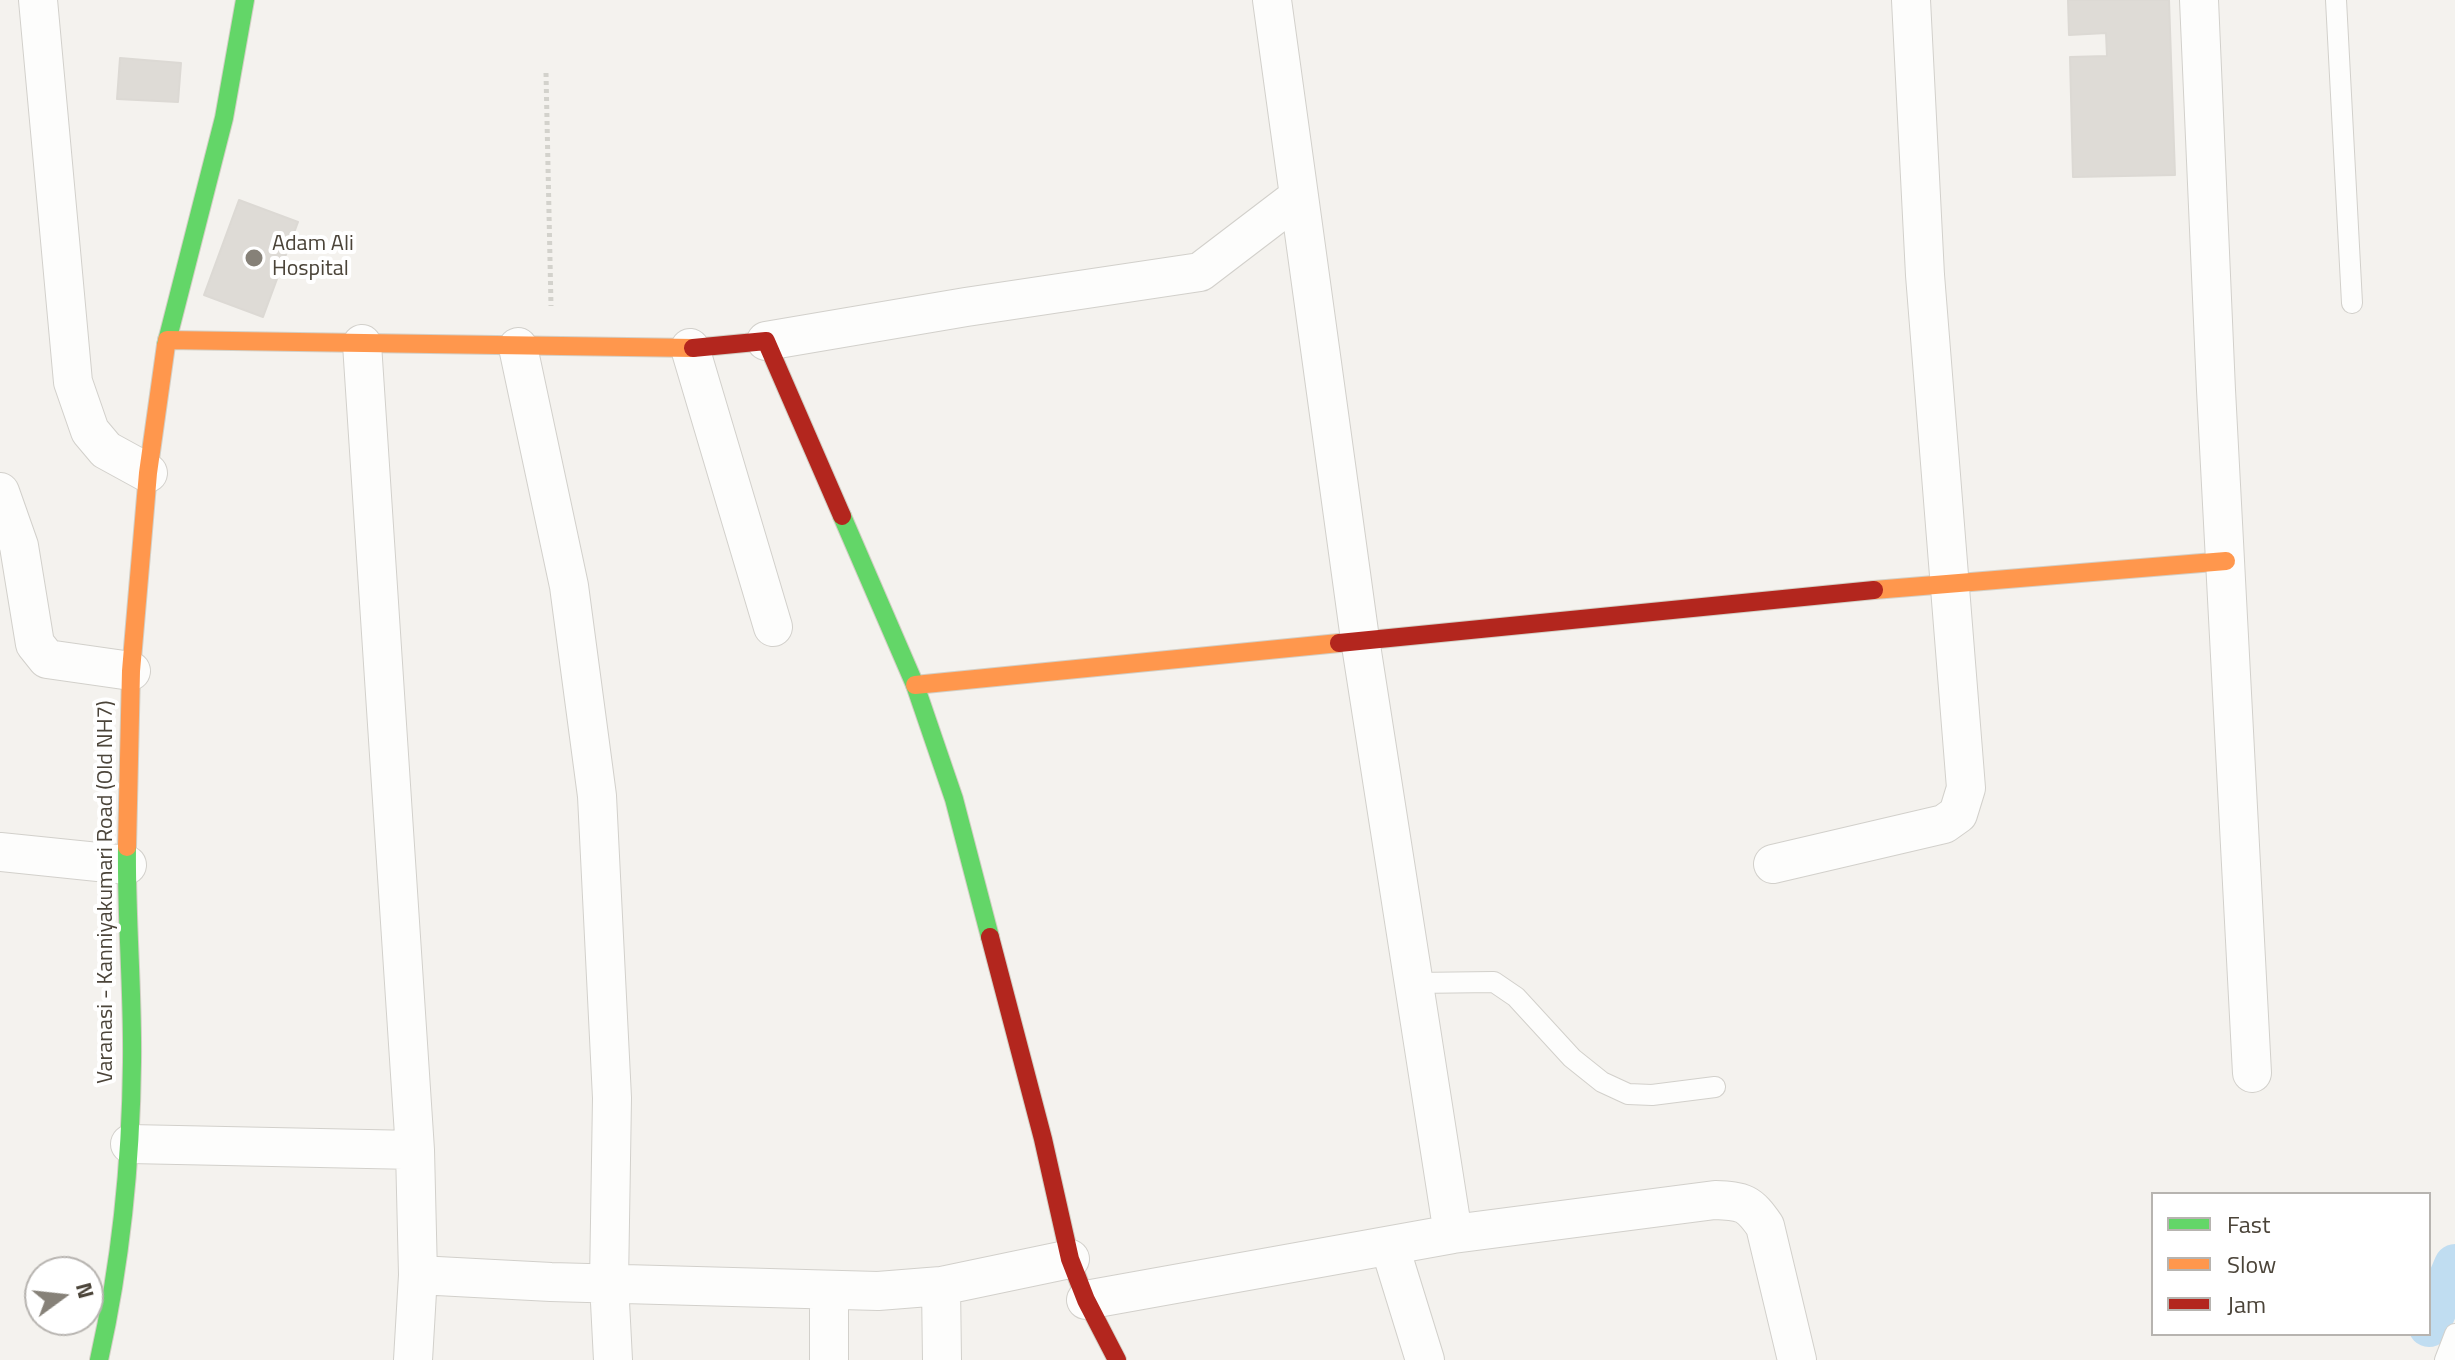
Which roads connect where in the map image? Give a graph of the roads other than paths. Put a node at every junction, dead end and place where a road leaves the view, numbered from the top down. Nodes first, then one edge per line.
1 (38, 0) edge
2 (245, 0) edge
3 (1272, 0) edge
4 (1911, 0) edge
5 (2199, 0) edge
6 (2336, 0) edge
7 (1297, 198) junction
8 (2352, 303) dead end
9 (167, 340) junction
10 (766, 341) junction
11 (362, 344) junction
12 (535, 347) junction
13 (690, 348) junction
14 (148, 473) junction
15 (0, 492) edge
16 (2226, 561) junction
17 (1949, 583) junction
18 (773, 627) dead end
19 (1360, 639) junction
20 (131, 671) junction
21 (915, 685) junction
22 (0, 852) edge
23 (1773, 864) dead end
24 (127, 865) junction
25 (1414, 983) junction
26 (2252, 1073) dead end
27 (1715, 1087) dead end
28 (130, 1144) junction
29 (415, 1150) junction
30 (1453, 1234) junction
31 (1390, 1247) junction
32 (1070, 1259) junction
33 (418, 1275) junction
34 (609, 1283) junction
35 (941, 1286) junction
36 (829, 1290) junction
37 (1086, 1300) junction
38 (2455, 1334) edge
39 (99, 1360) edge
40 (413, 1360) edge
41 (613, 1360) edge
42 (829, 1360) edge
43 (942, 1360) edge
44 (1117, 1360) edge
45 (1425, 1360) edge
46 (1797, 1360) edge
47 (2445, 1360) edge

1 - 14 street
2 - 9 street, Varanasi - Kanniyakumari Road (Old NH7)
3 - 7 street
4 - 17 street
5 - 16 street
6 - 8 lane
7 - 10 street
7 - 19 street
9 - 11 street
9 - 14 street, Varanasi - Kanniyakumari Road (Old NH7)
10 - 13 street
10 - 21 street
11 - 12 street
11 - 29 street
12 - 13 street
12 - 34 street
13 - 18 street
14 - 20 street, Varanasi - Kanniyakumari Road (Old NH7)
15 - 20 street
16 - 17 street
16 - 26 street
17 - 19 street
17 - 23 street
19 - 21 street
19 - 25 street
20 - 24 street, Varanasi - Kanniyakumari Road (Old NH7)
21 - 32 street
22 - 24 street
24 - 28 street, Varanasi - Kanniyakumari Road (Old NH7)
25 - 27 lane
25 - 30 street
28 - 29 street
28 - 39 street, Varanasi - Kanniyakumari Road (Old NH7)
29 - 33 street
30 - 31 street
30 - 46 street
31 - 37 street
31 - 45 street
32 - 35 street
32 - 37 street
33 - 34 street
33 - 40 street
34 - 36 street
34 - 41 street
35 - 36 street
35 - 43 street
36 - 42 street
37 - 44 street
38 - 47 lane

